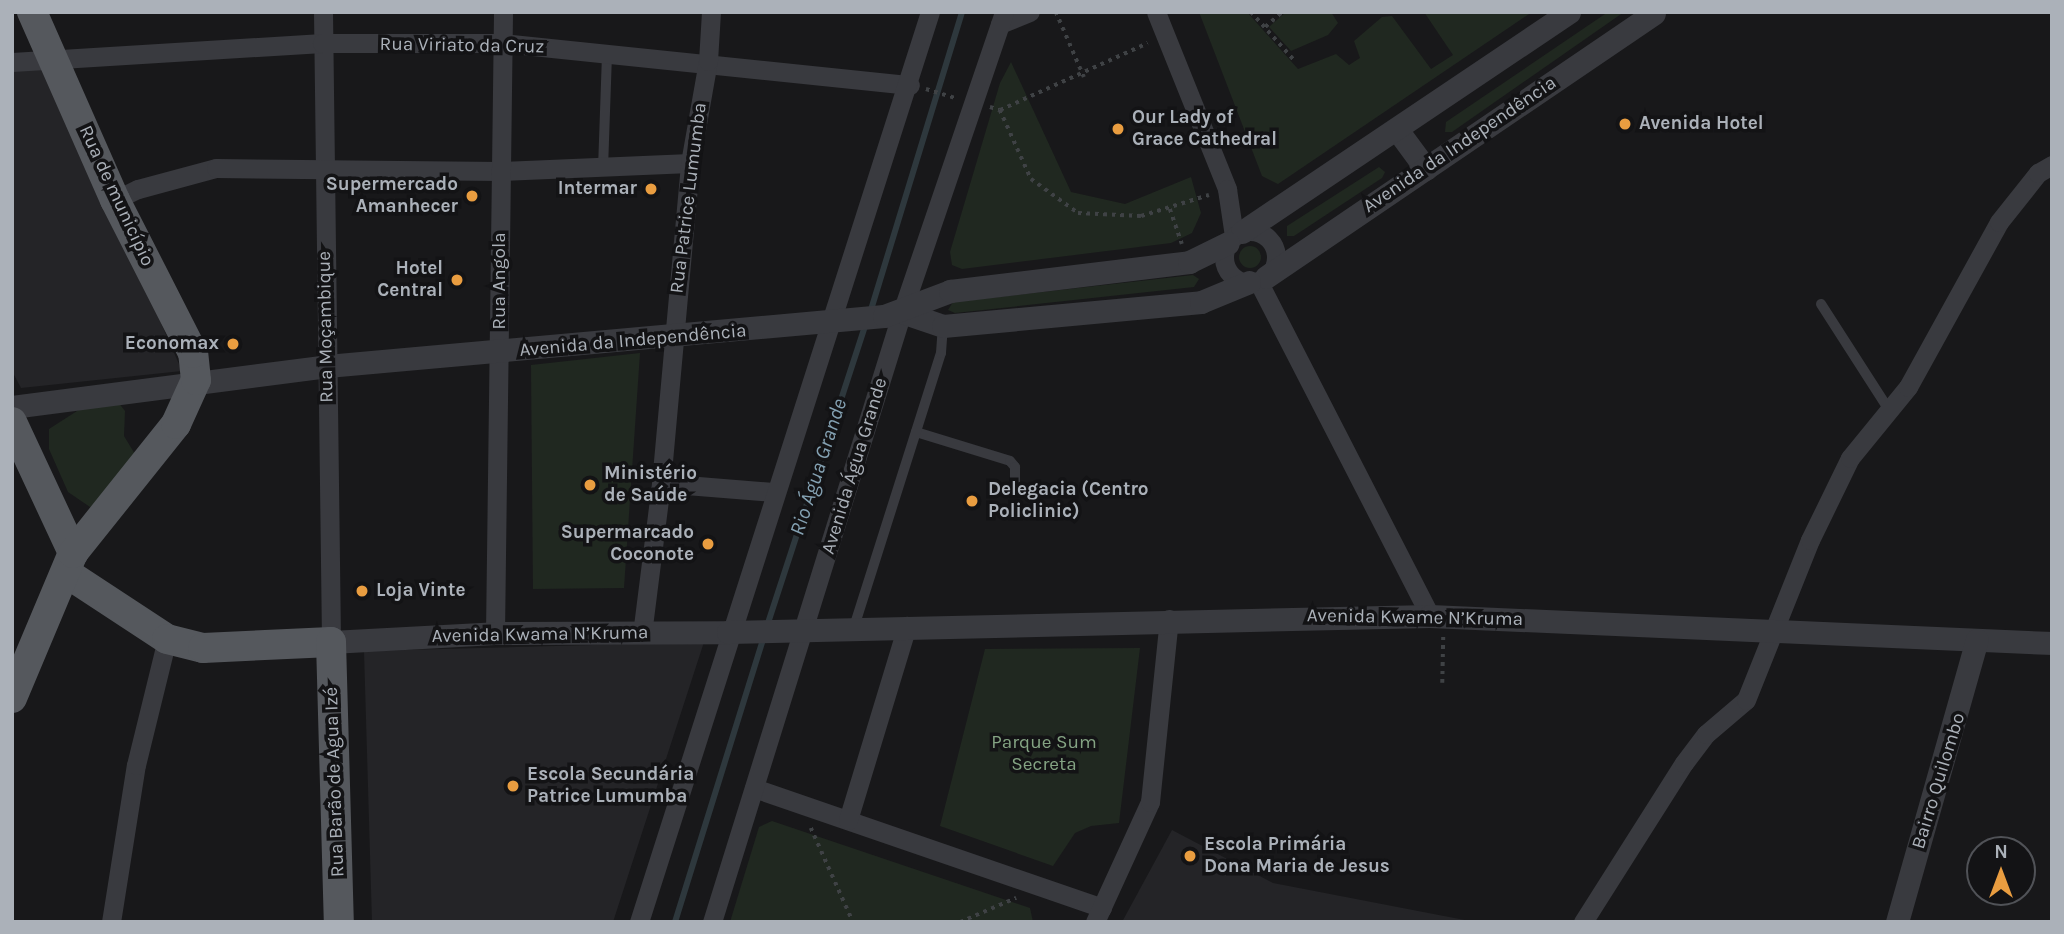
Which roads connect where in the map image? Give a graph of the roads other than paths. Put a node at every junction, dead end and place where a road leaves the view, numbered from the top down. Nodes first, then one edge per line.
1 (32, 12) edge
2 (323, 12) edge
3 (503, 12) edge
4 (710, 12) edge
5 (930, 12) edge
6 (1030, 12) edge
7 (1156, 12) edge
8 (1569, 12) edge
9 (1658, 13) edge
10 (1002, 18) edge
11 (322, 43) junction
12 (502, 43) junction
13 (607, 53) junction
14 (53, 59) junction
15 (708, 61) junction
16 (12, 62) edge
17 (910, 85) junction
18 (1398, 131) junction
19 (690, 163) junction
20 (2052, 165) edge
21 (1426, 169) junction
22 (323, 170) junction
23 (603, 170) junction
24 (500, 171) junction
25 (116, 200) junction
26 (1235, 237) junction
27 (1258, 280) junction
28 (1821, 304) dead end
29 (893, 314) junction
30 (839, 321) junction
31 (943, 326) junction
32 (673, 338) junction
33 (500, 353) junction
34 (327, 366) junction
35 (196, 380) junction
36 (12, 407) edge
37 (1889, 410) junction
38 (12, 422) edge
39 (916, 432) junction
40 (661, 483) junction
41 (1016, 488) dead end
42 (773, 492) junction
43 (70, 564) junction
44 (1437, 616) junction
45 (1169, 619) junction
46 (907, 626) junction
47 (854, 628) junction
48 (1773, 629) junction
49 (777, 630) joint
50 (804, 630) junction
51 (739, 632) junction
52 (495, 633) junction
53 (642, 634) junction
54 (167, 639) junction
55 (1977, 640) junction
56 (331, 642) junction
57 (2052, 643) edge
58 (12, 698) edge
59 (754, 788) junction
60 (848, 820) junction
61 (1099, 915) edge
62 (111, 922) edge
63 (339, 922) edge
64 (639, 922) edge
65 (712, 922) edge
66 (1583, 922) edge
67 (1897, 922) edge

1 - 14 main road, Rua de município
2 - 11 street, Rua Moçambique
3 - 12 street, Rua Angola
4 - 15 street, Rua Patrice Lumumba
5 - 17 street
6 - 10 street
7 - 26 street
8 - 18 street
9 - 21 street, Avenida da Independência
10 - 29 street, Avenida Água Grande
11 - 12 street, Rua Viriato da Cruz
11 - 14 street, Rua Viriato da Cruz
11 - 22 street, Rua Moçambique
12 - 13 street, Rua Viriato da Cruz
12 - 24 street, Rua Angola
13 - 15 street, Rua Viriato da Cruz
13 - 23 lane
14 - 16 street, Rua Viriato da Cruz
14 - 25 main road, Rua de município
15 - 17 street, Rua Viriato da Cruz
15 - 19 street, Rua Patrice Lumumba
17 - 30 street
18 - 21 street
18 - 26 street
19 - 23 street
19 - 32 street, Rua Patrice Lumumba
20 - 37 street
21 - 27 street, Avenida da Independência
22 - 24 street
22 - 25 street
22 - 34 street, Rua Moçambique
23 - 24 street
24 - 33 street, Rua Angola
25 - 35 main road, Rua de município
26 - 27 street
26 - 27 street
26 - 29 street
27 - 31 street, Avenida da Independência
27 - 44 street
28 - 37 lane
29 - 30 street, Avenida da Independência
29 - 31 street, Avenida da Independência
29 - 50 street, Avenida Água Grande
30 - 32 street, Avenida da Independência
30 - 42 street
31 - 39 lane
32 - 33 street, Avenida da Independência
32 - 40 street, Rua Patrice Lumumba
33 - 34 street, Avenida da Independência
33 - 52 street, Rua Angola
34 - 35 street, Avenida da Independência
34 - 56 street, Rua Moçambique
35 - 36 street, Avenida da Independência
35 - 43 main road
37 - 48 street
38 - 43 main road
39 - 41 lane
39 - 47 lane
40 - 42 street
40 - 53 street, Rua Patrice Lumumba
42 - 51 street
43 - 54 main road
43 - 58 main road
44 - 45 street, Avenida Kwame N’Kruma
44 - 48 street, Avenida Kwame N’Kruma
45 - 46 street, Avenida Kwame N’Kruma
45 - 61 street
46 - 47 street, Avenida Kwame N’Kruma
46 - 60 street
47 - 50 street, Avenida Kwame N’Kruma
48 - 55 street, Avenida Kwame N’Kruma
48 - 66 street
49 - 50 street, Avenida Kwame N’Kruma
49 - 51 street, Avenida Kwama N’Kruma
50 - 59 street, Avenida Água Grande
51 - 53 street, Avenida Kwama N’Kruma
51 - 64 street
52 - 53 street, Avenida Kwama N’Kruma
52 - 56 street, Avenida Kwama N’Kruma
54 - 56 main road
54 - 62 street
55 - 57 street, Avenida Kwame N’Kruma
55 - 67 street, Bairro Quilombo
56 - 63 main road, Rua Barão de Agua Izé
59 - 60 street
59 - 65 street, Avenida Água Grande
60 - 61 street

